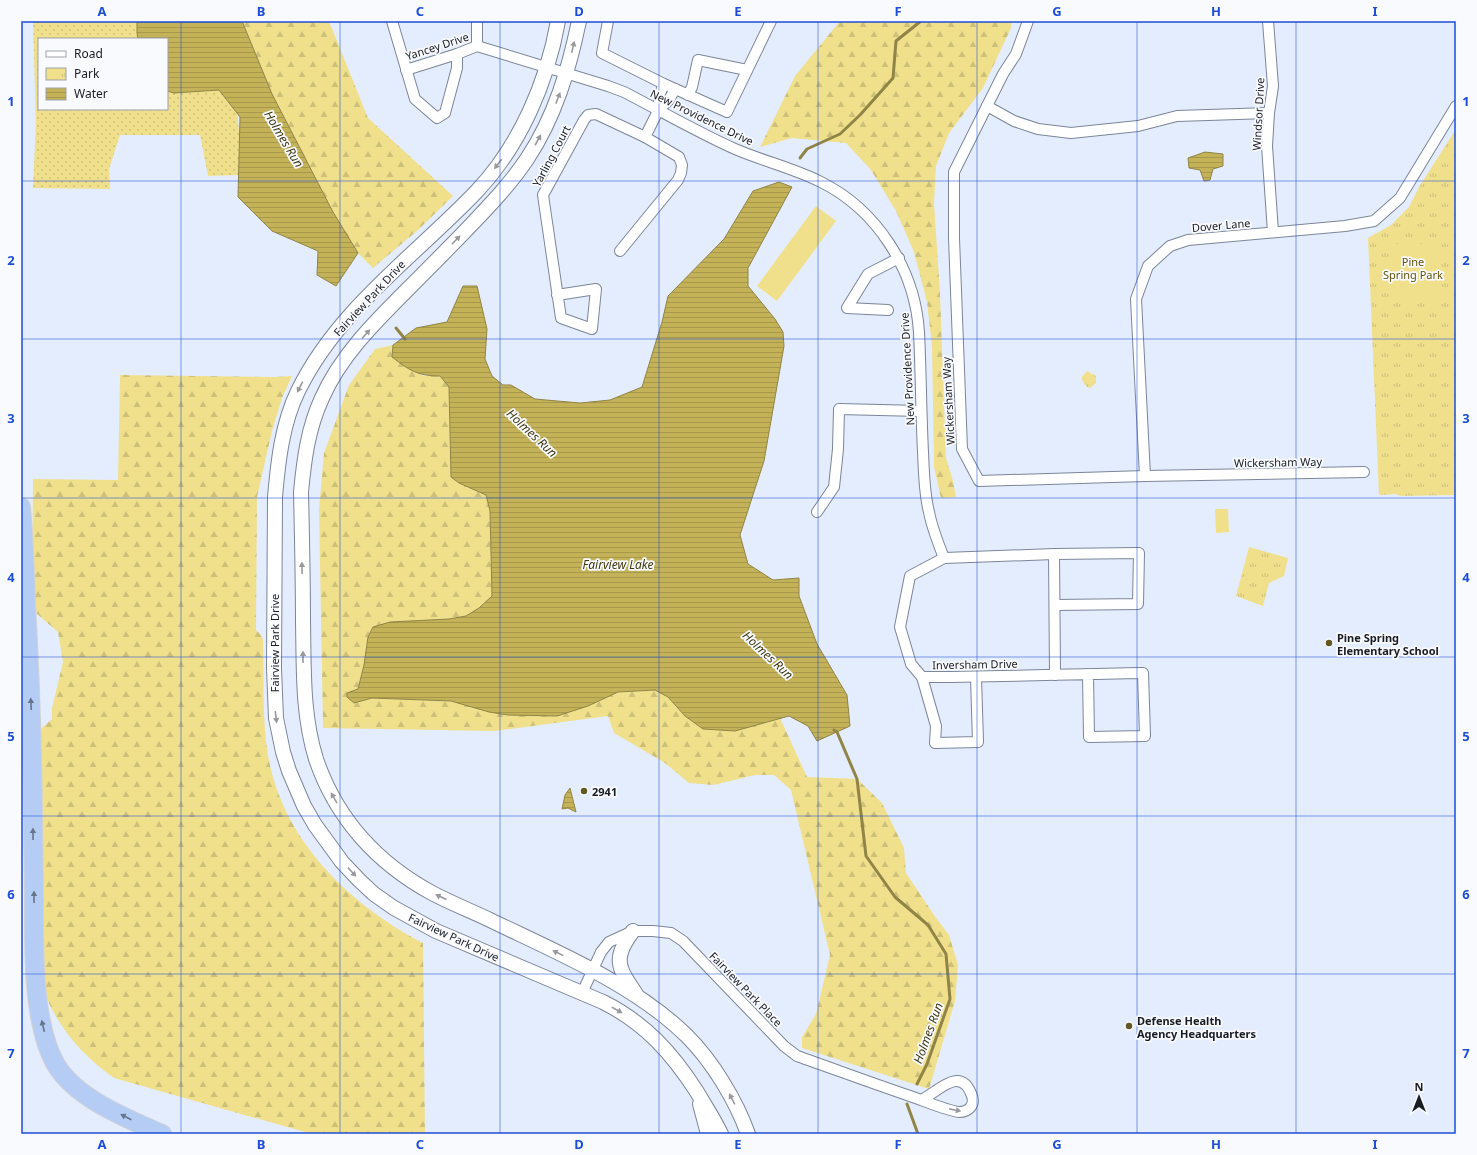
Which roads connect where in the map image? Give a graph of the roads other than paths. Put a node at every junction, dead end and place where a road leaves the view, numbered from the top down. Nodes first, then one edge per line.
1 (392, 21) edge
2 (477, 21) edge
3 (558, 21) edge
4 (579, 21) edge
5 (608, 21) edge
6 (772, 21) edge
7 (1028, 21) edge
8 (1268, 21) edge
9 (477, 46) junction
10 (457, 54) junction
11 (547, 67) junction
12 (406, 70) junction
13 (747, 70) junction
14 (567, 74) junction
15 (664, 84) junction
16 (675, 89) junction
17 (688, 95) junction
18 (986, 106) junction
19 (1456, 106) edge
20 (658, 110) junction
21 (1269, 113) junction
22 (645, 137) junction
23 (1274, 232) junction
24 (620, 251) dead end
25 (899, 258) junction
26 (558, 295) junction
27 (888, 310) dead end
28 (920, 411) junction
29 (1364, 472) dead end
30 (1146, 476) junction
31 (21, 507) edge
32 (817, 512) dead end
33 (1054, 554) junction
34 (944, 558) junction
35 (1055, 605) junction
36 (1055, 674) junction
37 (1088, 674) junction
38 (922, 677) junction
39 (976, 677) junction
40 (633, 931) junction
41 (593, 971) junction
42 (582, 993) junction
43 (638, 997) junction
44 (697, 1092) junction
45 (921, 1100) junction
46 (162, 1134) edge
47 (708, 1134) edge
48 (721, 1134) edge
49 (748, 1134) edge

1 - 12 street, Yancey Drive
2 - 9 street
3 - 11 main road, Fairview Park Drive
14 -> 4 main road, Fairview Park Drive
5 - 15 street
6 - 13 street
7 - 18 street, Wickersham Way
8 - 21 street, Windsor Drive
9 - 10 street, Yancey Drive
9 - 11 street, Yancey Drive
10 - 12 street, Yancey Drive
10 - 12 street
11 - 14 street, New Providence Drive
11 -> 42 main road, Fairview Park Drive
13 - 17 street
13 - 17 street
14 - 20 street, New Providence Drive
41 -> 14 main road, Fairview Park Drive
15 - 16 street
15 - 20 street
16 - 17 street
16 - 20 street
18 - 21 street
18 - 30 street, Wickersham Way
19 - 23 street, Dover Lane
20 - 22 street
20 - 25 street, New Providence Drive
21 - 23 street, Windsor Drive
22 - 24 street, Yarling Court
22 - 26 street, Yarling Court
23 - 30 street, Dover Lane
25 - 27 street
25 - 28 street, New Providence Drive
26 - 26 street, Yarling Court
28 - 32 street
28 - 34 street, New Providence Drive
29 - 30 street, Wickersham Way
46 -> 31 highway
33 - 34 street
33 - 35 street
33 - 35 street
34 - 38 street, Inversham Drive
35 - 36 street
36 - 37 street, Inversham Drive
36 - 39 street, Inversham Drive
37 - 37 street, Inversham Drive
38 - 39 street, Inversham Drive
38 - 39 street
40 - 41 street, Fairview Park Place
40 - 43 main road
40 - 45 street, Fairview Park Place
41 - 42 street, Fairview Park Place
41 - 43 main road, Fairview Park Drive
42 -> 44 main road, Fairview Park Drive
49 -> 43 main road, Fairview Park Drive
44 - 47 main road
44 - 48 main road, Fairview Park Drive
45 -> 45 street, Fairview Park Place

